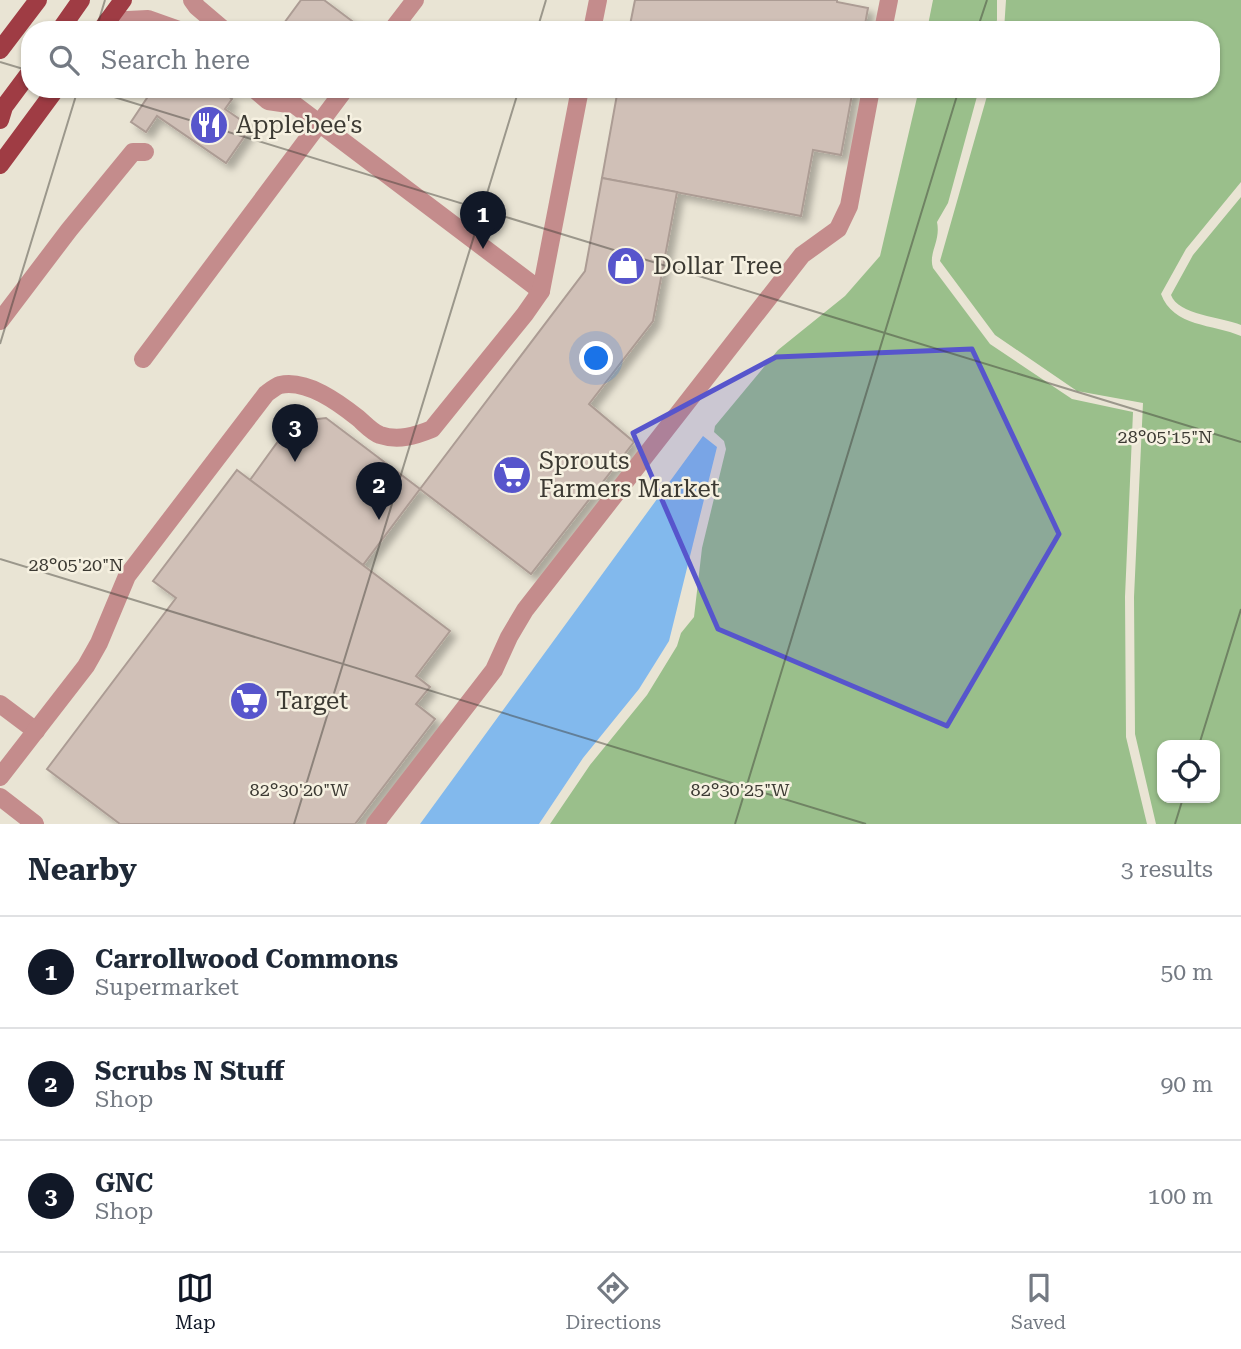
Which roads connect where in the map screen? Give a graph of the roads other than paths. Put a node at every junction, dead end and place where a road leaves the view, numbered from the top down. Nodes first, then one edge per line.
1 (38, 0) edge
2 (82, 0) edge
3 (123, 0) edge
4 (192, 0) edge
5 (415, 0) edge
6 (598, 0) edge
7 (889, 0) edge
8 (22, 21) edge
9 (67, 21) edge
10 (107, 21) edge
11 (133, 21) edge
12 (154, 21) edge
13 (213, 21) edge
14 (399, 21) edge
15 (594, 21) edge
16 (885, 21) edge
17 (21, 22) edge
18 (0, 50) edge
19 (21, 84) edge
20 (50, 98) edge
21 (264, 98) edge
22 (286, 98) edge
23 (293, 98) edge
24 (338, 98) edge
25 (578, 98) edge
26 (869, 98) edge
27 (0, 120) edge
28 (319, 123) junction
29 (145, 152) dead end
30 (0, 165) edge
31 (541, 291) junction
32 (0, 321) edge
33 (143, 359) dead end
34 (0, 704) edge
35 (36, 731) junction
36 (0, 777) edge
37 (0, 797) edge
38 (35, 824) edge
39 (375, 824) edge

1 - 8 main road
2 - 9 main road
3 - 10 main road
4 - 13 lane
5 - 14 lane
6 - 15 lane
7 - 16 lane
11 - 12 lane
17 - 18 main road
19 - 27 main road
20 - 30 main road
21 - 22 lane
23 - 28 lane
24 - 28 lane
25 - 31 lane
26 - 39 lane
28 - 31 lane
28 - 33 lane
29 - 32 lane
31 - 35 lane
34 - 35 lane
35 - 36 lane
37 - 38 lane

